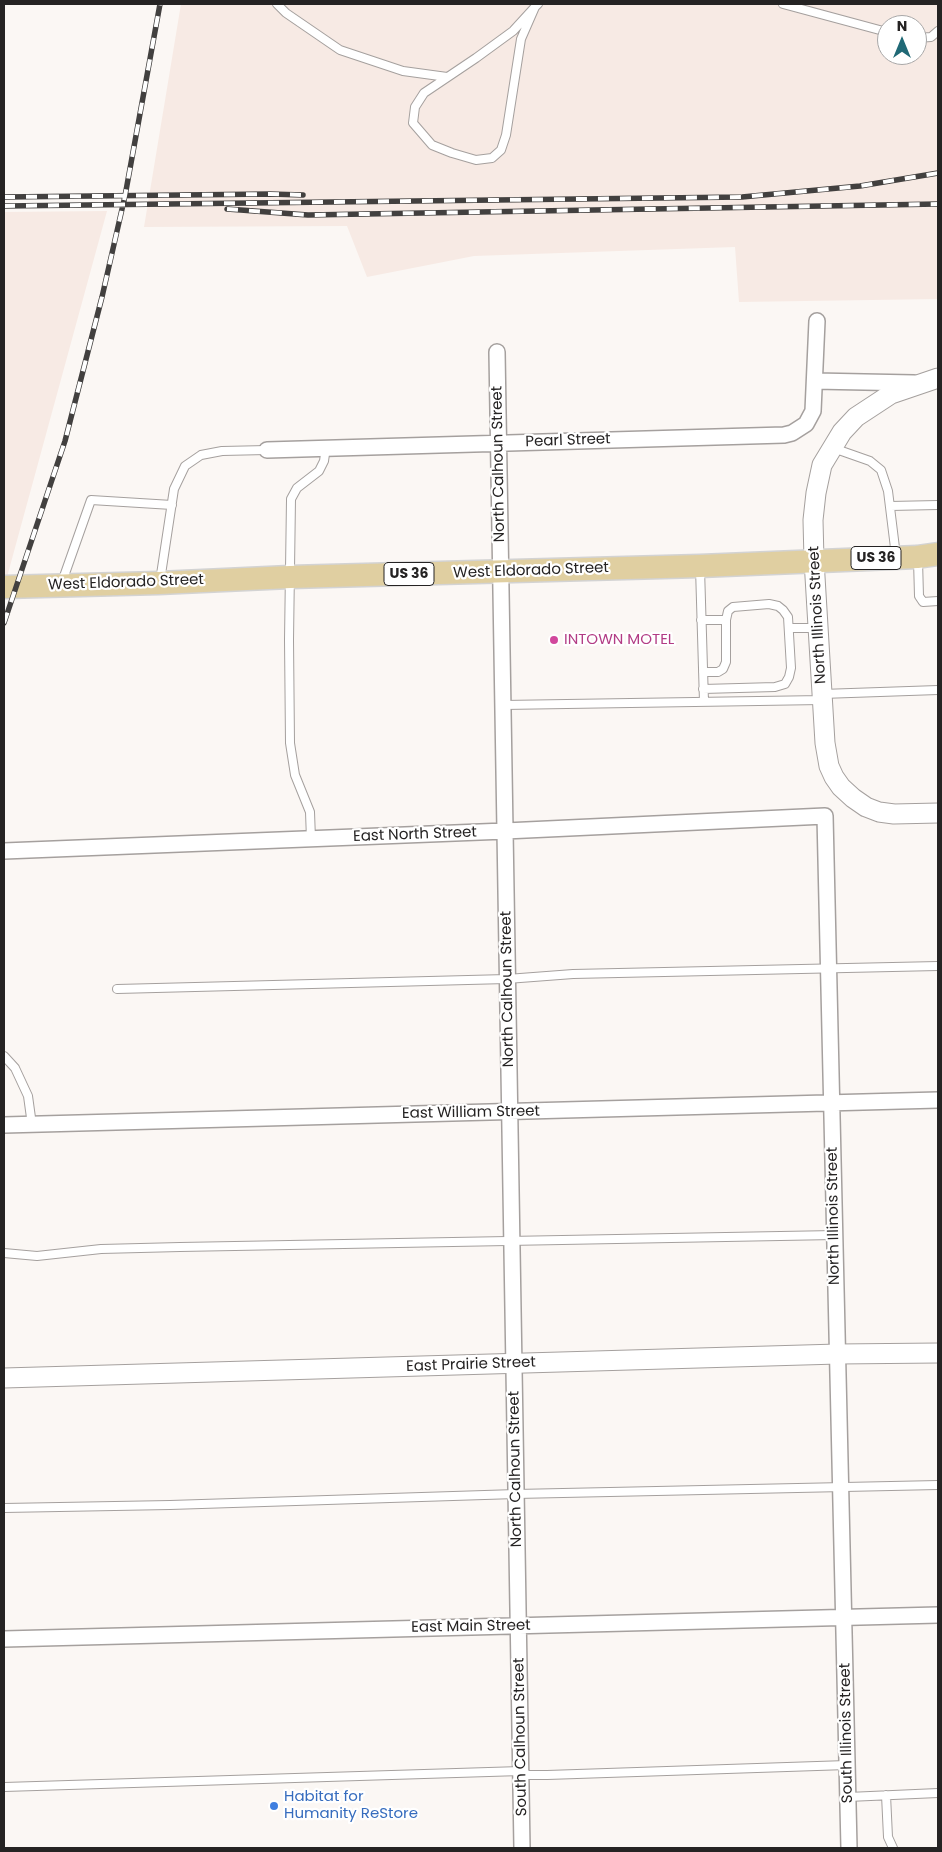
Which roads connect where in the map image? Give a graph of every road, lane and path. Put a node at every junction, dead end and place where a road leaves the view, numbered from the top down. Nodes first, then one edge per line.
1 (277, 4) edge
2 (783, 4) edge
3 (536, 5) edge
4 (877, 29) edge
5 (938, 30) edge
6 (927, 37) edge
7 (447, 77) junction
8 (817, 321) dead end
9 (497, 352) dead end
10 (938, 378) edge
11 (815, 381) junction
12 (918, 383) junction
13 (498, 443) junction
14 (326, 447) junction
15 (831, 448) junction
16 (267, 450) joint
17 (172, 505) junction
18 (938, 505) edge
19 (890, 506) junction
20 (917, 556) edge
21 (814, 560) junction
22 (700, 566) junction
23 (500, 572) junction
24 (290, 577) junction
25 (159, 583) junction
26 (61, 585) junction
27 (4, 587) edge
28 (938, 602) edge
29 (701, 620) junction
30 (726, 620) junction
31 (789, 628) junction
32 (818, 628) junction
33 (703, 672) junction
34 (703, 689) junction
35 (938, 690) edge
36 (822, 697) junction
37 (704, 702) junction
38 (503, 705) junction
39 (938, 813) edge
40 (825, 816) joint
41 (505, 831) junction
42 (311, 839) junction
43 (4, 851) edge
44 (938, 966) edge
45 (829, 968) junction
46 (508, 979) junction
47 (117, 989) dead end
48 (4, 1056) edge
49 (938, 1100) edge
50 (832, 1104) junction
51 (510, 1112) junction
52 (4, 1125) edge
53 (32, 1125) junction
54 (835, 1235) junction
55 (512, 1241) junction
56 (4, 1253) edge
57 (938, 1352) edge
58 (838, 1354) junction
59 (514, 1363) junction
60 (4, 1378) edge
61 (938, 1485) edge
62 (841, 1488) junction
63 (516, 1494) junction
64 (4, 1508) edge
65 (938, 1615) edge
66 (844, 1617) junction
67 (519, 1626) junction
68 (4, 1639) edge
69 (847, 1765) junction
70 (521, 1771) junction
71 (4, 1787) edge
72 (938, 1792) edge
73 (886, 1795) junction
74 (848, 1798) junction
75 (522, 1848) edge
76 (849, 1848) edge
77 (894, 1848) edge

1 - 7 lane
2 - 4 lane
3 - 7 lane
3 - 7 lane
5 - 6 lane
8 - 11 street
9 - 13 street, North Calhoun Street
10 - 12 street, North Illinois Street
11 - 12 street
11 - 13 street, Pearl Street
12 - 15 street, North Illinois Street
13 - 14 street, Pearl Street
13 - 23 street, North Calhoun Street
14 - 16 street, Pearl Street
14 - 24 lane
15 - 19 lane
15 - 21 street, North Illinois Street
16 - 17 lane
17 - 25 lane
17 - 26 lane
18 - 19 lane
19 - 20 lane
20 - 21 main road, West Eldorado Street / US 36
20 - 28 lane
21 - 22 main road, West Eldorado Street / US 36
21 - 32 street, North Illinois Street
22 - 23 main road, West Eldorado Street / US 36
22 - 29 lane
23 - 24 main road, West Eldorado Street / US 36
23 - 38 street, North Calhoun Street
24 - 25 main road, West Eldorado Street / US 36
24 - 42 lane
25 - 26 main road, West Eldorado Street / US 36
26 - 27 main road, West Eldorado Street / US 36
29 - 30 lane
29 - 33 lane
30 - 31 lane
30 - 33 lane
31 - 32 lane
31 - 34 lane
32 - 36 street, North Illinois Street
33 - 34 lane
34 - 37 lane
35 - 36 lane
36 - 37 lane
36 - 39 street, North Illinois Street
37 - 38 lane
38 - 41 street, North Calhoun Street
40 - 41 street, East North Street
40 - 45 street, North Illinois Street
41 - 42 street, East North Street
41 - 46 street, North Calhoun Street
42 - 43 street, East North Street
44 - 45 lane
45 - 46 lane
45 - 50 street, North Illinois Street
46 - 47 lane
46 - 51 street, North Calhoun Street
48 - 53 lane
49 - 50 street, East William Street
50 - 51 street, East William Street
50 - 54 street, North Illinois Street
51 - 53 street, East William Street
51 - 55 street, North Calhoun Street
52 - 53 street, East William Street
54 - 55 lane
54 - 58 street, North Illinois Street
55 - 56 lane
55 - 59 street, North Calhoun Street
57 - 58 street, East Prairie Street
58 - 59 street, East Prairie Street
58 - 62 street, North Illinois Street
59 - 60 street, East Prairie Street
59 - 63 street, North Calhoun Street
61 - 62 lane
62 - 63 lane
62 - 66 street, North Illinois Street
63 - 64 lane
63 - 67 street, North Calhoun Street
65 - 66 street, East Main Street
66 - 67 street, East Main Street
66 - 69 street, South Illinois Street
67 - 68 street, East Main Street
67 - 70 street, South Calhoun Street
69 - 70 lane
69 - 74 street, South Illinois Street
70 - 71 lane
70 - 75 street, South Calhoun Street
72 - 73 lane
73 - 74 lane
73 - 77 lane
74 - 76 street, South Illinois Street

